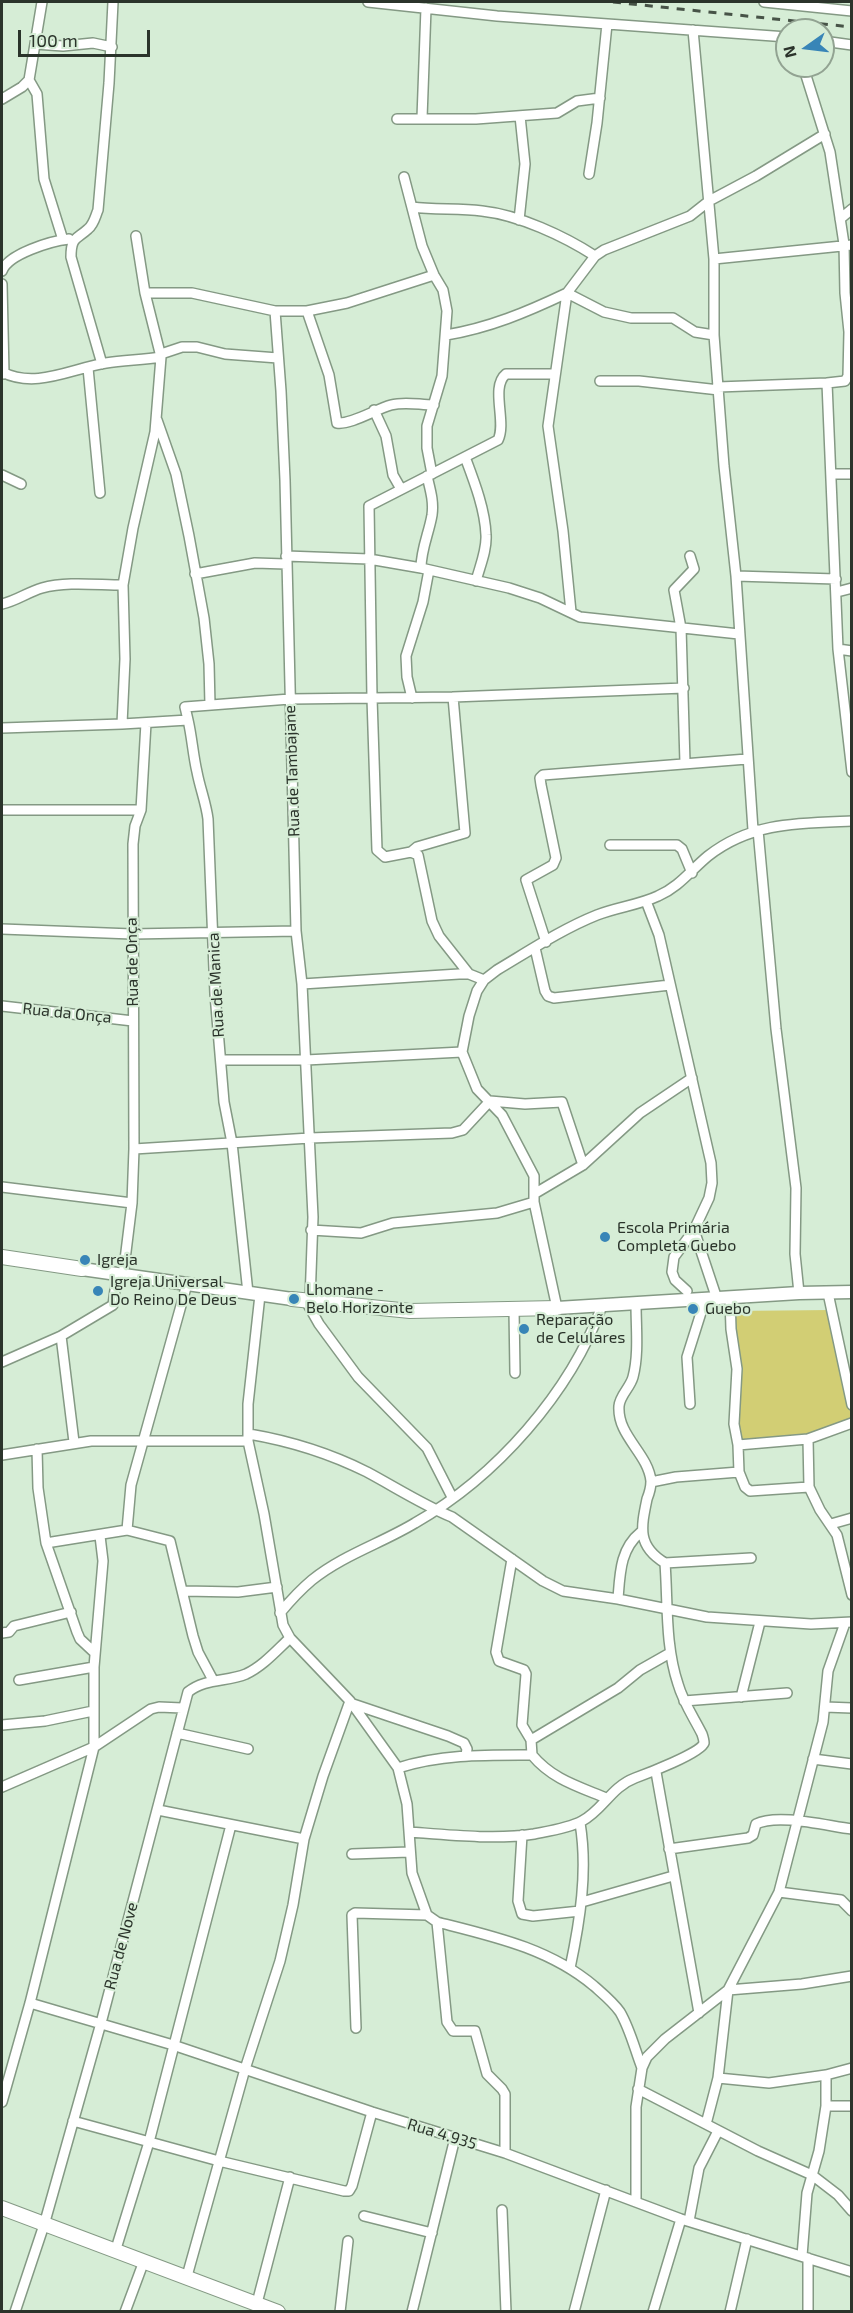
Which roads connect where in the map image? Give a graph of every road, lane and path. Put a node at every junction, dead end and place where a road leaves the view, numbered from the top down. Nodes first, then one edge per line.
1 (42, 2) edge
2 (113, 2) edge
3 (368, 2) edge
4 (764, 2) edge
5 (426, 8) junction
6 (852, 11) edge
7 (607, 24) junction
8 (693, 30) junction
9 (775, 36) edge
10 (835, 43) edge
11 (35, 44) junction
12 (852, 45) edge
13 (112, 47) junction
14 (807, 78) edge
15 (29, 80) junction
16 (600, 98) junction
17 (2, 99) edge
18 (520, 116) junction
19 (422, 118) junction
20 (397, 119) dead end
21 (825, 134) junction
22 (589, 174) dead end
23 (404, 177) dead end
24 (709, 201) junction
25 (412, 207) junction
26 (852, 209) edge
27 (840, 219) junction
28 (519, 220) junction
29 (136, 236) dead end
30 (74, 238) junction
31 (63, 240) junction
32 (848, 244) edge
33 (595, 256) junction
34 (714, 260) junction
35 (2, 271) edge
36 (434, 274) junction
37 (2, 284) edge
38 (145, 293) junction
39 (567, 293) junction
40 (307, 310) junction
41 (275, 311) junction
42 (446, 335) junction
43 (714, 335) junction
44 (161, 357) junction
45 (278, 358) junction
46 (102, 364) junction
47 (88, 368) junction
48 (3, 373) edge
49 (555, 374) junction
50 (600, 381) dead end
51 (827, 383) junction
52 (848, 383) edge
53 (718, 388) junction
54 (434, 405) junction
55 (374, 410) junction
56 (156, 418) junction
57 (465, 457) junction
58 (831, 474) junction
59 (852, 474) edge
60 (2, 475) edge
61 (429, 475) junction
62 (21, 484) dead end
63 (401, 489) junction
64 (100, 493) dead end
65 (690, 556) dead end
66 (286, 560) junction
67 (369, 560) junction
68 (425, 569) junction
69 (195, 574) junction
70 (736, 576) junction
71 (836, 579) junction
72 (476, 581) junction
73 (123, 585) junction
74 (852, 588) edge
75 (837, 592) junction
76 (2, 604) edge
77 (571, 612) junction
78 (681, 628) junction
79 (740, 634) junction
80 (838, 649) junction
81 (852, 651) edge
82 (684, 688) junction
83 (453, 697) junction
84 (412, 698) junction
85 (290, 699) junction
86 (372, 699) junction
87 (210, 705) junction
88 (188, 720) junction
89 (146, 723) junction
90 (122, 724) junction
91 (2, 728) edge
92 (747, 759) junction
93 (685, 763) junction
94 (852, 771) edge
95 (2, 810) edge
96 (141, 810) junction
97 (852, 821) edge
98 (756, 830) junction
99 (610, 845) dead end
100 (411, 852) junction
101 (692, 873) junction
102 (646, 901) junction
103 (2, 929) edge
104 (296, 931) junction
105 (213, 933) junction
106 (132, 934) junction
107 (546, 942) junction
108 (534, 948) junction
109 (469, 974) junction
110 (483, 980) junction
111 (302, 984) junction
112 (670, 985) junction
113 (2, 1006) edge
114 (133, 1021) junction
115 (462, 1052) junction
116 (221, 1060) junction
117 (306, 1060) junction
118 (692, 1078) junction
119 (490, 1101) junction
120 (310, 1138) junction
121 (232, 1143) junction
122 (134, 1149) junction
123 (583, 1165) junction
124 (2, 1187) edge
125 (534, 1198) junction
126 (132, 1203) junction
127 (311, 1230) junction
128 (694, 1230) junction
129 (2, 1257) edge
130 (82, 1269) joint
131 (120, 1275) junction
132 (187, 1284) junction
133 (687, 1291) dead end
134 (852, 1292) edge
135 (799, 1293) junction
136 (828, 1293) junction
137 (254, 1294) junction
138 (730, 1298) junction
139 (292, 1299) joint
140 (711, 1299) junction
141 (308, 1301) junction
142 (636, 1304) junction
143 (602, 1306) junction
144 (557, 1308) junction
145 (514, 1310) junction
146 (61, 1336) junction
147 (2, 1362) edge
148 (514, 1373) dead end
149 (690, 1404) dead end
150 (852, 1405) edge
151 (852, 1423) edge
152 (248, 1437) junction
153 (808, 1439) junction
154 (74, 1442) junction
155 (142, 1442) junction
156 (738, 1445) junction
157 (37, 1449) junction
158 (2, 1455) edge
159 (739, 1472) junction
160 (651, 1482) junction
161 (809, 1487) junction
162 (452, 1497) junction
163 (437, 1511) junction
164 (852, 1518) edge
165 (831, 1524) junction
166 (127, 1530) junction
167 (641, 1532) junction
168 (100, 1536) junction
169 (46, 1543) junction
170 (751, 1558) dead end
171 (512, 1559) junction
172 (665, 1563) junction
173 (277, 1587) junction
174 (183, 1591) junction
175 (852, 1595) edge
176 (618, 1599) junction
177 (668, 1611) junction
178 (71, 1612) junction
179 (280, 1613) junction
180 (760, 1622) junction
181 (848, 1622) edge
182 (2, 1632) edge
183 (290, 1638) junction
184 (94, 1653) junction
185 (670, 1653) junction
186 (94, 1668) junction
187 (19, 1680) dead end
188 (213, 1680) junction
189 (787, 1693) dead end
190 (741, 1697) junction
191 (684, 1701) junction
192 (352, 1703) junction
193 (825, 1707) junction
194 (182, 1708) junction
195 (852, 1708) edge
196 (93, 1711) junction
197 (2, 1725) edge
198 (177, 1733) junction
199 (531, 1740) junction
200 (94, 1748) junction
201 (248, 1749) dead end
202 (466, 1755) junction
203 (532, 1755) junction
204 (813, 1759) junction
205 (852, 1764) edge
206 (398, 1768) junction
207 (656, 1772) junction
208 (2, 1786) edge
209 (606, 1798) junction
210 (158, 1810) junction
211 (796, 1820) junction
212 (580, 1823) junction
213 (231, 1826) junction
214 (852, 1829) edge
215 (410, 1832) junction
216 (522, 1835) junction
217 (304, 1839) junction
218 (669, 1850) junction
219 (409, 1852) junction
220 (352, 1854) dead end
221 (674, 1876) junction
222 (779, 1892) junction
223 (581, 1906) junction
224 (852, 1911) edge
225 (427, 1915) junction
226 (437, 1922) junction
227 (570, 1968) junction
228 (852, 1976) edge
229 (728, 1990) junction
230 (30, 2003) junction
231 (699, 2013) junction
232 (101, 2023) junction
233 (356, 2028) dead end
234 (173, 2045) junction
235 (642, 2068) junction
236 (852, 2068) edge
237 (245, 2069) junction
238 (826, 2075) junction
239 (718, 2079) junction
240 (638, 2089) junction
241 (2, 2102) edge
242 (826, 2106) junction
243 (852, 2106) edge
244 (372, 2112) junction
245 (73, 2121) junction
246 (706, 2124) junction
247 (718, 2131) junction
248 (455, 2138) junction
249 (149, 2142) junction
250 (505, 2153) junction
251 (219, 2161) junction
252 (812, 2175) junction
253 (290, 2177) junction
254 (606, 2190) junction
255 (636, 2200) junction
256 (2, 2208) edge
257 (502, 2210) dead end
258 (852, 2211) edge
259 (364, 2216) dead end
260 (685, 2220) junction
261 (44, 2225) junction
262 (432, 2233) junction
263 (747, 2239) junction
264 (348, 2241) dead end
265 (115, 2252) junction
266 (805, 2257) junction
267 (144, 2261) junction
268 (852, 2272) edge
269 (187, 2276) junction
270 (257, 2303) junction
271 (15, 2312) edge
272 (125, 2312) edge
273 (278, 2312) edge
274 (340, 2312) edge
275 (412, 2312) edge
276 (506, 2312) edge
277 (574, 2312) edge
278 (653, 2312) edge
279 (730, 2312) edge
280 (808, 2312) edge

1 - 11 street
2 - 13 street
3 - 5 street
4 - 6 street
5 - 7 street
5 - 19 street
7 - 8 street
7 - 16 street
8 - 9 street
8 - 24 street
10 - 12 street
11 - 13 street
11 - 15 street
13 - 30 street
14 - 21 street
15 - 17 street
15 - 31 street
16 - 18 street
16 - 22 street
18 - 19 street
18 - 28 street
19 - 20 street
21 - 24 street
21 - 27 street
23 - 25 street
24 - 33 street
24 - 34 street
25 - 28 street
25 - 36 street
26 - 27 street
27 - 32 street
28 - 33 street
29 - 38 street
30 - 31 street
30 - 46 street
31 - 35 street
32 - 34 street
32 - 52 street
33 - 39 street
34 - 43 street
36 - 40 street
36 - 42 street
37 - 48 street
38 - 41 street
38 - 44 street
39 - 42 street
39 - 43 street
39 - 49 street
40 - 41 street
40 - 55 street
41 - 45 street, Rua de Tambajane
42 - 54 street
43 - 53 street
44 - 45 street
44 - 46 street
44 - 56 street
45 - 66 street, Rua de Tambajane
46 - 47 street
47 - 48 street
47 - 64 street
49 - 57 street
49 - 77 street
50 - 53 street
51 - 52 street
51 - 53 street
51 - 58 street
53 - 70 street
54 - 55 street
54 - 61 street
55 - 63 street
56 - 69 street
56 - 73 street
57 - 61 street
57 - 72 street
58 - 59 street
58 - 71 street
60 - 62 street
61 - 63 street
61 - 68 street
63 - 67 street
65 - 78 street
66 - 67 street
66 - 69 street
66 - 85 street, Rua de Tambajane
67 - 68 street
67 - 86 street
68 - 72 street
68 - 84 street
69 - 87 street
70 - 71 street
70 - 79 street
71 - 75 street
72 - 77 street
73 - 76 street
73 - 90 street
74 - 75 street
75 - 80 street
77 - 78 street
78 - 79 street
78 - 82 street
79 - 92 street
80 - 81 street
80 - 94 street
82 - 83 street
82 - 93 street
83 - 84 street
83 - 100 street
84 - 86 street
85 - 86 street
85 - 87 street
85 - 104 street, Rua de Tambajane
86 - 100 street
87 - 88 street
88 - 89 street
88 - 105 street, Rua de Manica
89 - 90 street
89 - 96 street, Rua de Onça
90 - 91 street
92 - 93 street
92 - 98 street
93 - 107 street
95 - 96 street
96 - 106 street, Rua de Onça
97 - 98 street
98 - 101 street
98 - 135 street
99 - 101 street
100 - 109 street
101 - 102 street
102 - 107 street
102 - 112 street
103 - 106 street
104 - 105 street
104 - 111 street, Rua de Tambajane
105 - 106 street
105 - 116 street, Rua de Manica
106 - 114 street, Rua de Onça
107 - 108 street
108 - 110 street
108 - 112 street
109 - 110 street
109 - 111 street
110 - 115 street
111 - 117 street, Rua de Tambajane
112 - 118 street
113 - 114 street, Rua da Onça
114 - 122 street, Rua de Onça
115 - 117 street
115 - 119 street
116 - 117 street
116 - 121 street, Rua de Manica
117 - 120 street, Rua de Tambajane
118 - 123 street
118 - 128 street
119 - 120 street
119 - 123 street
119 - 125 street
120 - 121 street
120 - 127 street, Rua de Tambajane
121 - 122 street
121 - 137 street, Rua de Manica
122 - 126 street, Rua de Onça
123 - 125 street
124 - 126 street
125 - 127 street
125 - 144 street
126 - 131 street, Rua de Onça
127 - 141 street, Rua de Tambajane
128 - 133 street
128 - 140 street
129 - 130 main road
130 - 131 street
131 - 132 street
131 - 146 street, Rua de Onça
132 - 137 street
132 - 155 street
134 - 136 street
135 - 136 street
135 - 138 street
136 - 150 street
137 - 139 street
137 - 152 street, Rua de Manica
138 - 140 street
138 - 156 street
139 - 141 main road
140 - 142 street
140 - 149 street
141 - 145 main road
141 - 162 street
142 - 143 street
142 - 160 street
143 - 144 street
143 - 162 street
144 - 145 main road
145 - 148 street
146 - 147 street
146 - 154 street
151 - 153 street
152 - 155 street
152 - 163 street
152 - 173 street, Rua de Manica
153 - 156 street
153 - 161 street
154 - 155 street
154 - 157 street
155 - 166 street
156 - 159 street
157 - 158 street
157 - 169 street
159 - 160 street
159 - 161 street
160 - 167 street
161 - 165 street
162 - 163 street
163 - 171 street
163 - 179 street
164 - 165 street
165 - 175 street
166 - 168 street
166 - 174 street
167 - 172 street
167 - 176 street
168 - 169 street
168 - 184 street
169 - 178 street
170 - 172 street
171 - 176 street
171 - 199 street
172 - 177 street
173 - 174 street
173 - 179 street, Rua de Manica
174 - 188 street
176 - 177 street
177 - 180 street
177 - 185 street
178 - 182 street
178 - 184 street
179 - 183 street, Rua de Manica
180 - 181 street
180 - 190 street
181 - 193 street
183 - 188 street, Rua de Nove
183 - 192 street
184 - 186 street
185 - 191 street
185 - 199 street
186 - 187 street
186 - 196 street
188 - 194 street, Rua de Nove
189 - 190 street
190 - 191 street
191 - 207 street
192 - 202 street
192 - 206 street
192 - 217 street
193 - 195 street
193 - 204 street
194 - 198 street, Rua de Nove
194 - 200 street
196 - 197 street
196 - 200 street
198 - 201 street
198 - 210 street, Rua de Nove
199 - 203 street
200 - 208 street
200 - 230 street
202 - 203 street
202 - 206 street
203 - 209 street
204 - 205 street
204 - 211 street
206 - 215 street
207 - 209 street
207 - 218 street
209 - 212 street
210 - 213 street
210 - 232 street, Rua de Nove
211 - 214 street
211 - 218 street
211 - 222 street
212 - 216 street
212 - 223 street
213 - 217 street
213 - 234 street
215 - 216 street
215 - 219 street
216 - 223 street
217 - 237 street
218 - 221 street
219 - 220 street
219 - 225 street
221 - 223 street
221 - 231 street
222 - 224 street
222 - 229 street
223 - 227 street
225 - 226 street
225 - 233 street
226 - 227 street
226 - 250 street
227 - 235 street
228 - 229 street
229 - 231 street
229 - 239 street
230 - 232 street, Rua 4.935
230 - 241 street
231 - 235 street
232 - 234 street, Rua 4.935
232 - 245 street, Rua de Nove
234 - 237 street, Rua 4.935
234 - 249 street
235 - 240 street
236 - 238 street
237 - 244 street, Rua 4.935
237 - 251 street
238 - 239 street
238 - 242 street
239 - 246 street
240 - 246 street
240 - 255 street
242 - 243 street
242 - 252 street
244 - 248 street, Rua 4.935
244 - 253 street
245 - 249 street
245 - 261 street, Rua de Nove
246 - 247 street
247 - 252 street
247 - 260 street
248 - 250 street, Rua 4.935
248 - 262 street
249 - 251 street
249 - 265 street
250 - 254 street, Rua 4.935
251 - 253 street
251 - 269 street
252 - 258 street
252 - 266 street
253 - 270 street
254 - 255 street, Rua 4.935
254 - 277 street
255 - 260 street, Rua 4.935
256 - 261 main road
257 - 276 street
259 - 262 street
260 - 263 street, Rua 4.935
260 - 278 street
261 - 265 main road
261 - 271 street, Rua de Nove
262 - 275 street
263 - 266 street, Rua 4.935
263 - 279 street
264 - 274 street
265 - 267 main road
266 - 268 street, Rua 4.935
266 - 280 street
267 - 269 main road
267 - 272 street
269 - 270 main road
270 - 273 main road

